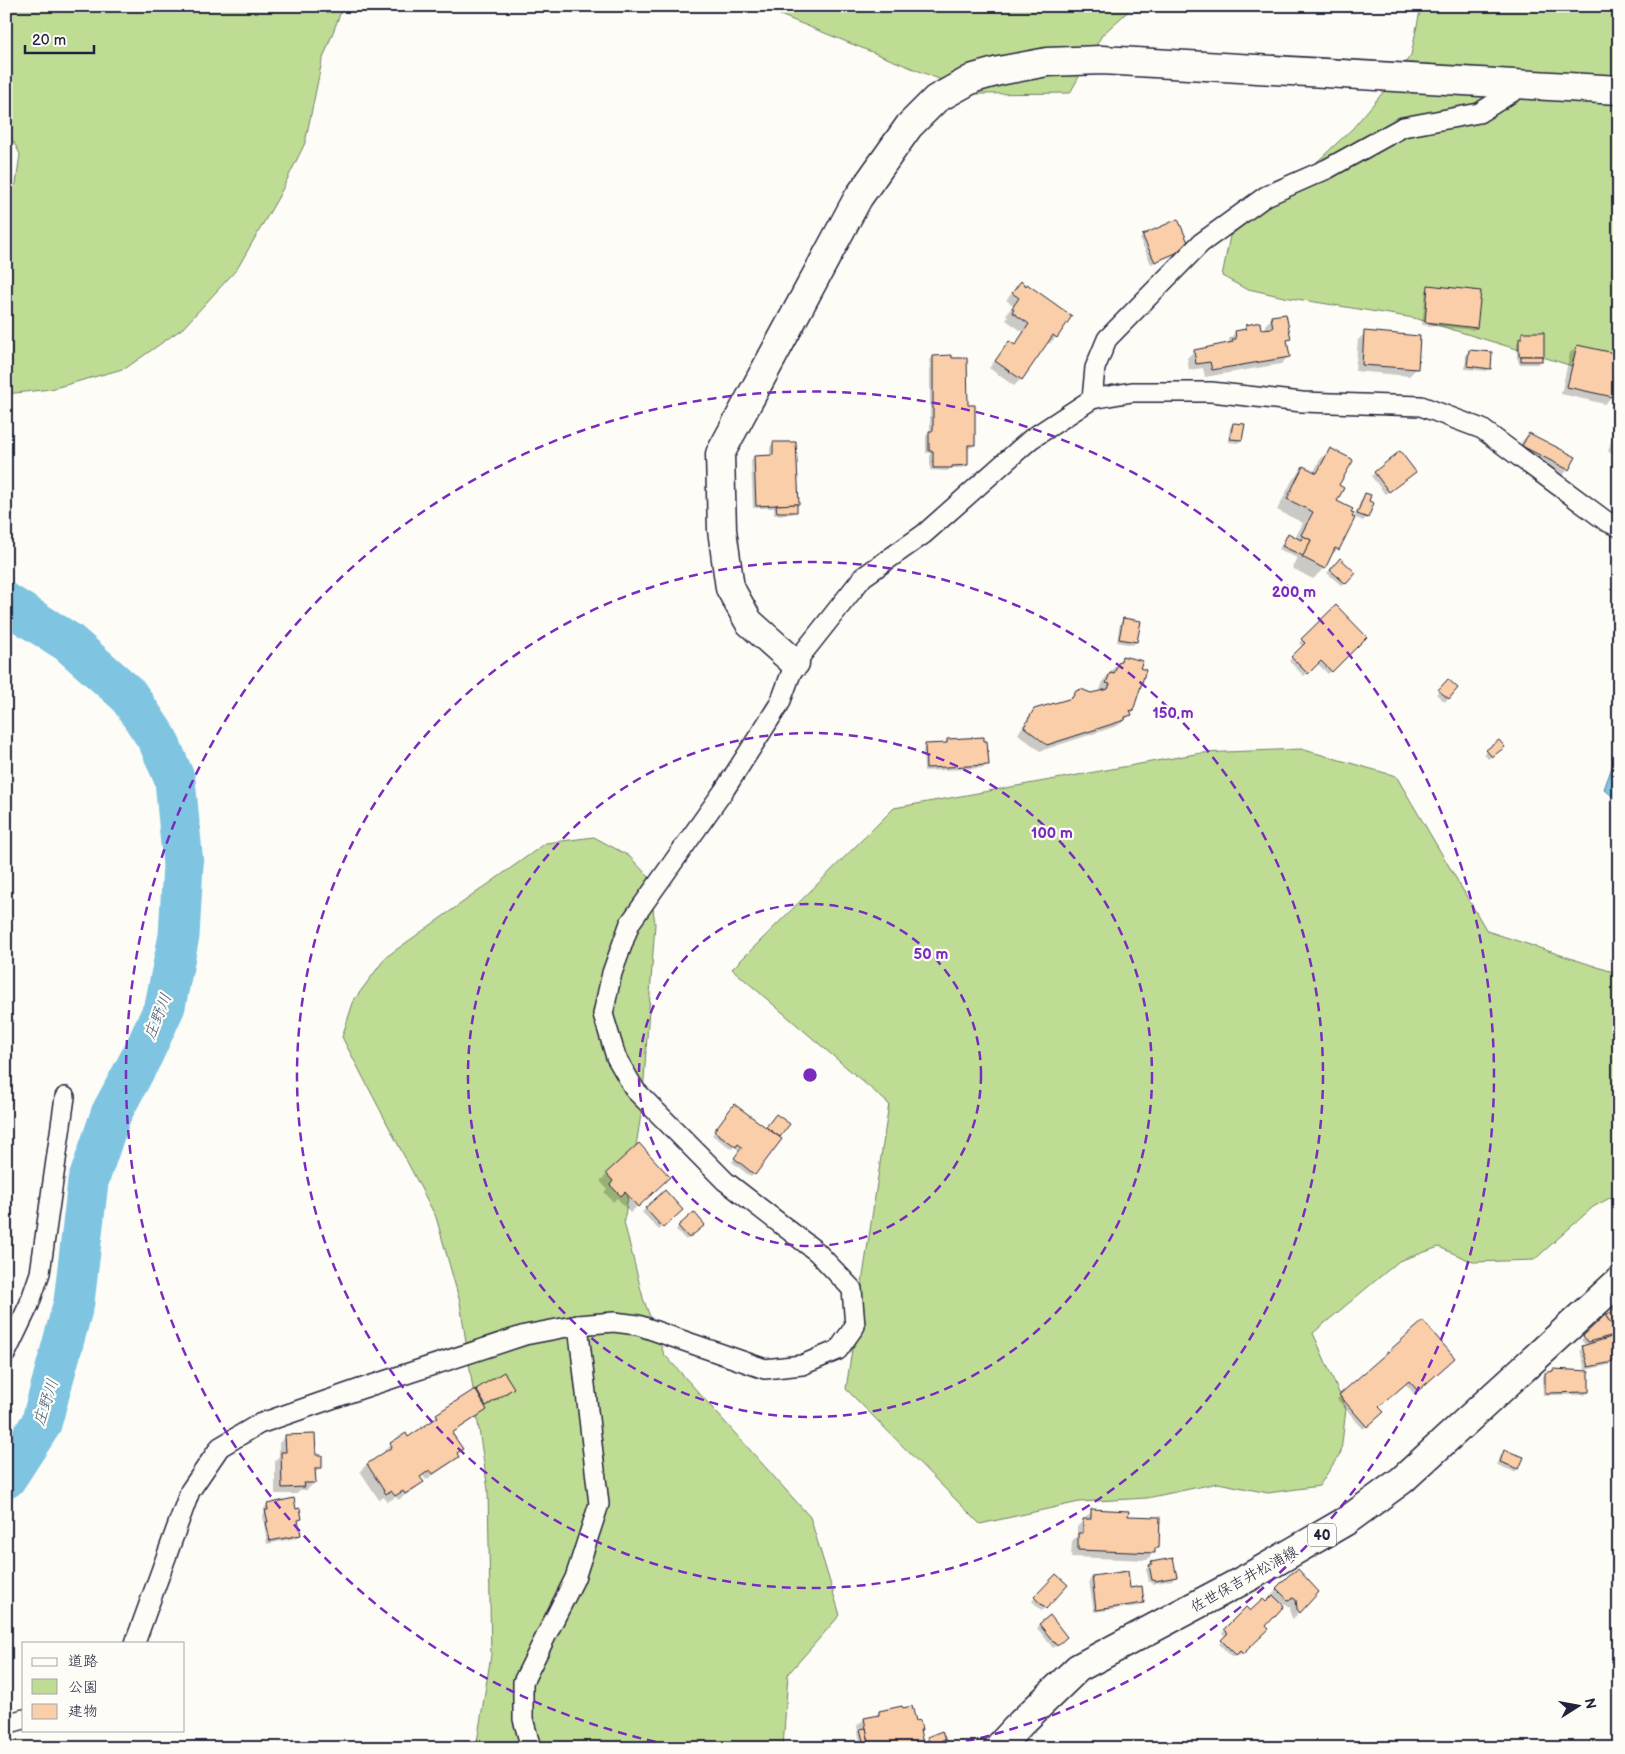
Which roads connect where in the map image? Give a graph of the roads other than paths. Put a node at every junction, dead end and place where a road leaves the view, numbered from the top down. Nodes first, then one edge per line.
1 (1525, 84) junction
2 (1619, 90) edge
3 (1092, 399) junction
4 (1619, 527) edge
5 (795, 663) junction
6 (65, 1096) dead end
7 (1619, 1281) edge
8 (578, 1325) junction
9 (6, 1353) edge
10 (134, 1642) edge
11 (22, 1720) edge
12 (6, 1724) edge
13 (531, 1748) edge
14 (998, 1748) edge

1 - 2 street
1 - 3 street
1 - 5 street
3 - 4 street
3 - 5 street
5 - 8 street
6 - 9 street
7 - 14 street, 佐世保吉井松浦線 / 40
8 - 10 street
8 - 13 street
11 - 12 street

